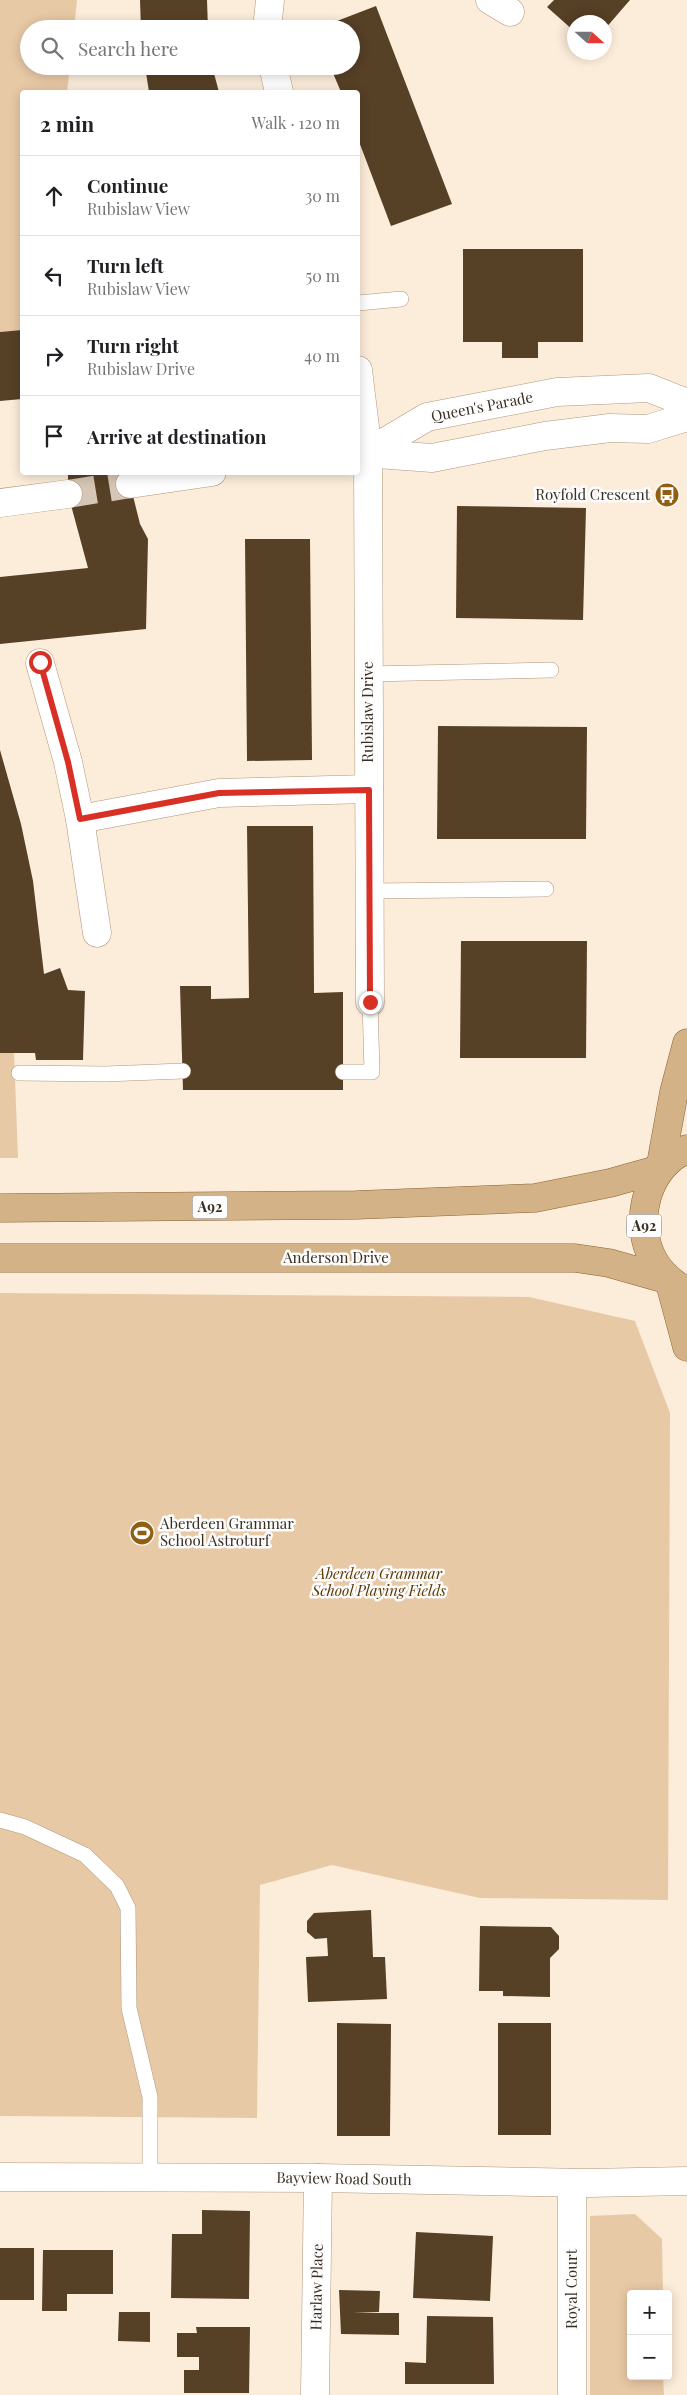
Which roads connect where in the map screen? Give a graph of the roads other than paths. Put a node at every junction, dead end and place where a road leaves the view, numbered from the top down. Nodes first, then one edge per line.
1 (270, 0) edge
2 (268, 20) edge
3 (275, 75) edge
4 (279, 90) edge
5 (401, 299) dead end
6 (360, 303) edge
7 (360, 403) edge
8 (687, 403) edge
9 (687, 417) edge
10 (363, 453) edge
11 (192, 475) edge
12 (130, 484) tunnel mouth
13 (68, 494) tunnel mouth
14 (0, 503) edge
15 (40, 662) dead end
16 (551, 670) dead end
17 (368, 674) junction
18 (369, 790) junction
19 (80, 819) junction
20 (546, 889) dead end
21 (370, 891) junction
22 (97, 934) dead end
23 (370, 1002) joint
24 (687, 1043) edge
25 (183, 1072) dead end
26 (343, 1072) dead end
27 (19, 1074) dead end
28 (687, 1149) edge
29 (660, 1169) junction
30 (0, 1208) edge
31 (0, 1258) edge
32 (678, 1286) edge
33 (687, 1347) edge
34 (0, 1820) edge
35 (0, 2177) edge
36 (150, 2178) junction
37 (318, 2178) junction
38 (687, 2181) edge
39 (572, 2183) junction
40 (315, 2395) edge
41 (572, 2395) edge

1 - 2 street
3 - 4 street
5 - 6 lane
7 - 10 street, Rubislaw Drive
8 - 10 street, Queen's Parade
9 - 10 street
10 - 17 street, Rubislaw Drive
11 - 12 street
13 - 14 street
15 - 19 street
16 - 17 lane
17 - 18 street, Rubislaw Drive
18 - 19 street
18 - 21 street, Rubislaw Drive
19 - 22 street
20 - 21 lane
21 - 23 street, Rubislaw Drive
23 - 26 lane
24 - 29 main road
25 - 27 lane
28 - 29 main road, A92
29 - 30 main road, A92
29 - 32 main road, A92
31 - 32 main road, Anderson Drive
32 - 33 main road
34 - 36 lane
35 - 36 street, Bayview Road South
36 - 37 street, Bayview Road South
37 - 39 street, Bayview Road South
37 - 40 street, Harlaw Place
38 - 39 street, Bayview Road South
39 - 41 street, Royal Court

